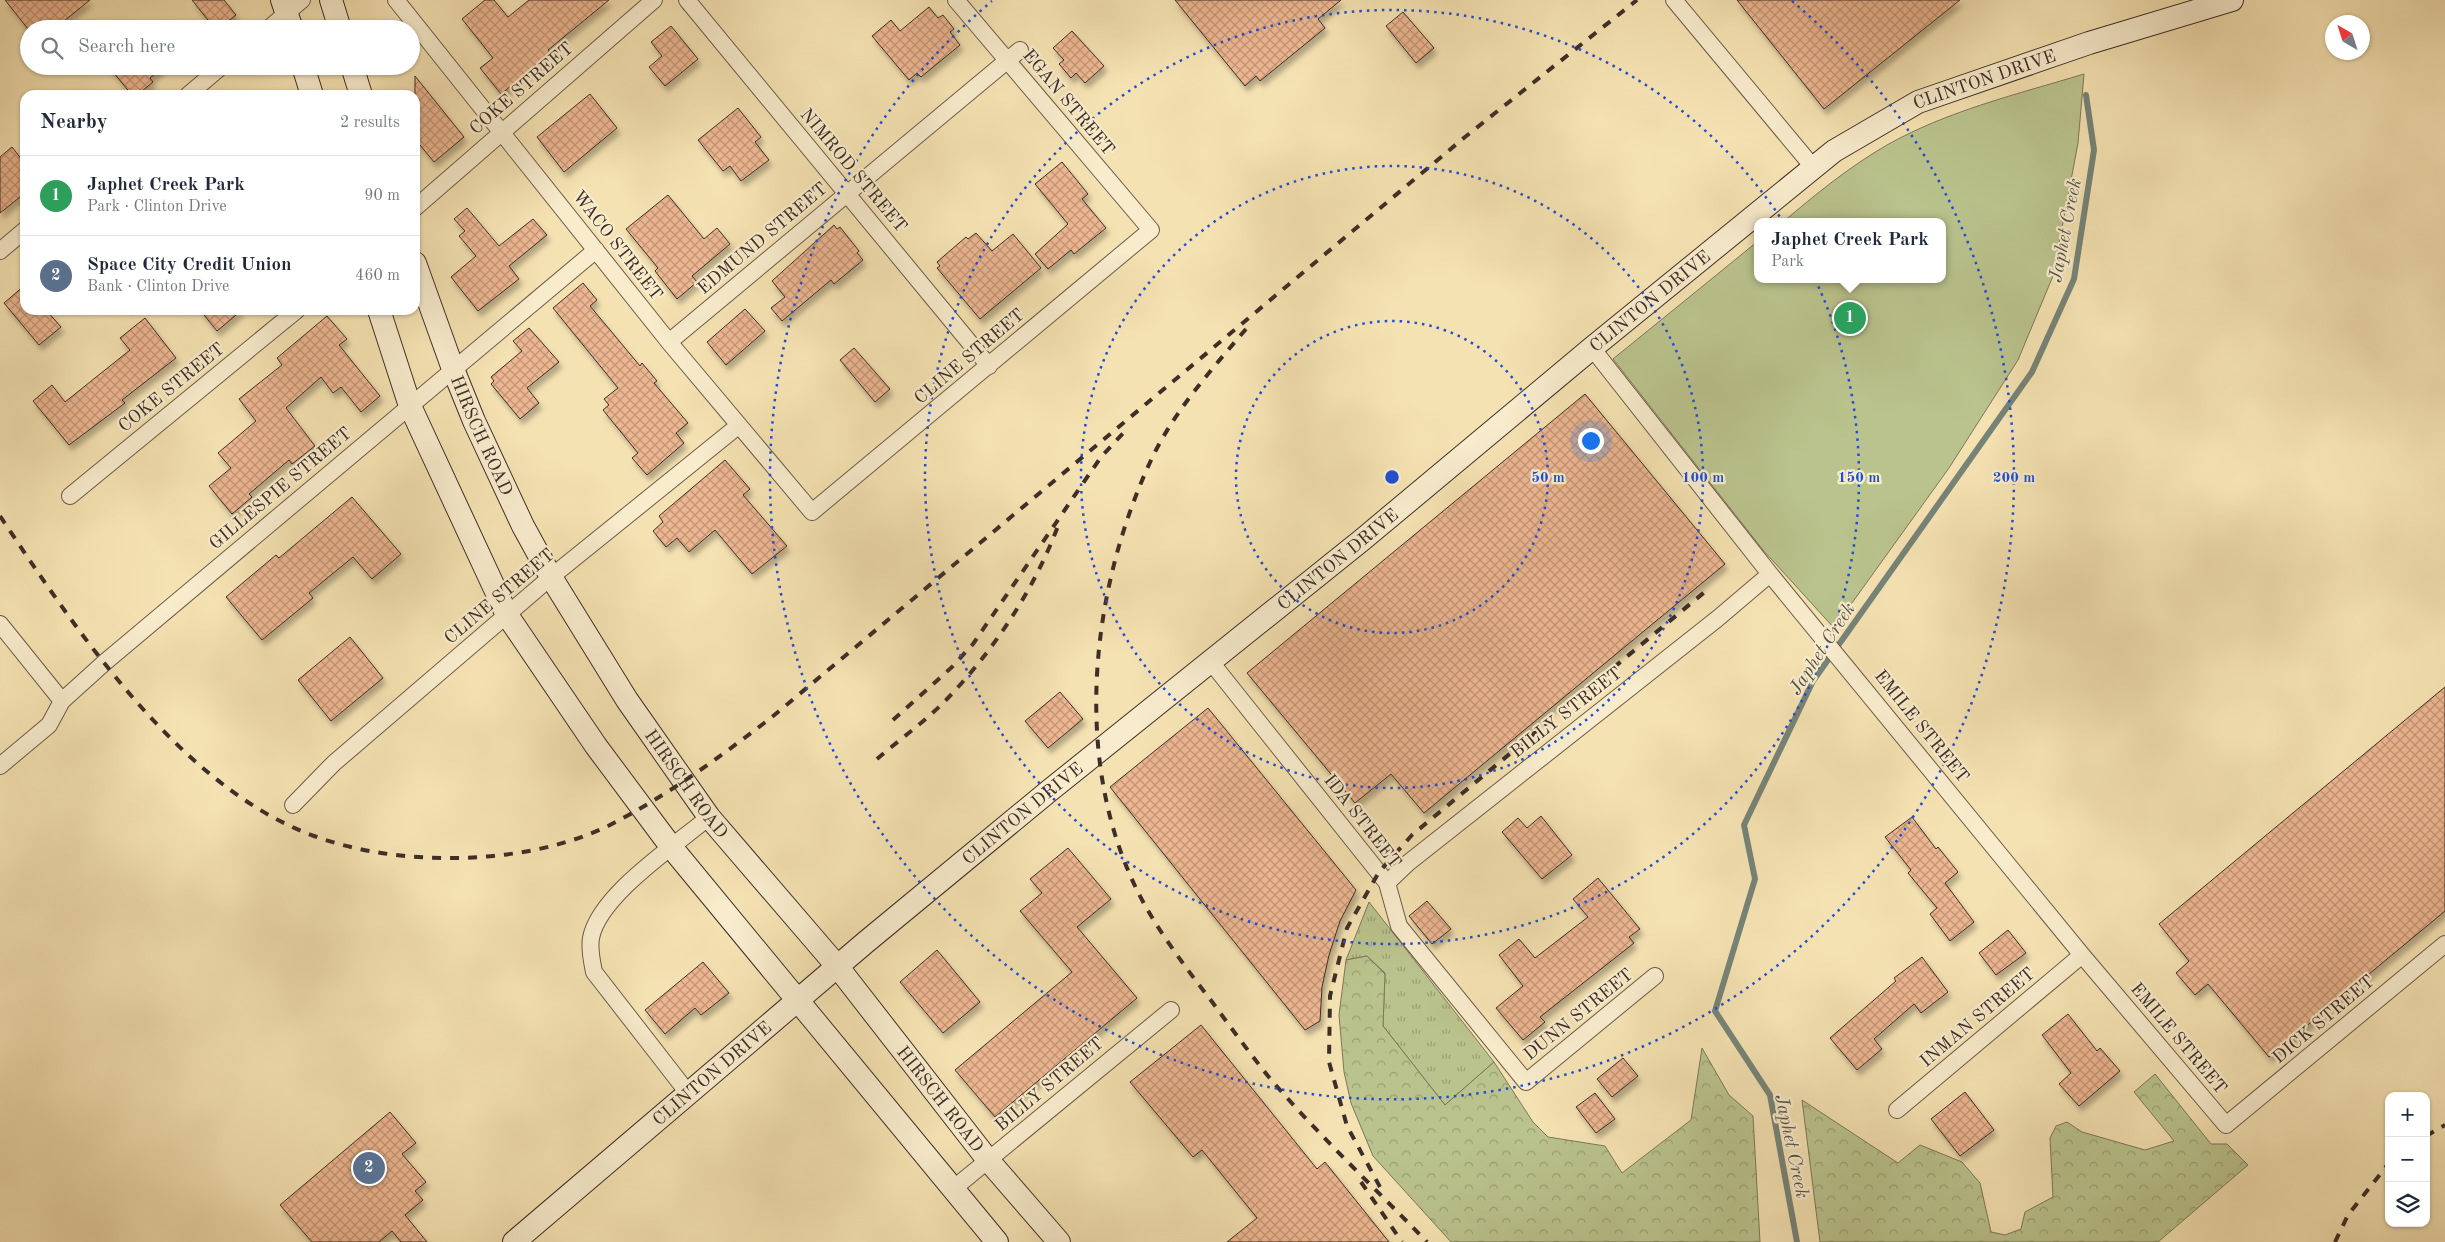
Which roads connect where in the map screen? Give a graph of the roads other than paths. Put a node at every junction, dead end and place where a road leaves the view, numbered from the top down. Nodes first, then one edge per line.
1 (331, 0) edge
2 (396, 0) edge
3 (654, 0) edge
4 (687, 0) edge
5 (956, 0) edge
6 (1674, 0) edge
7 (2232, 0) edge
8 (291, 10) edge
9 (279, 20) edge
10 (337, 20) edge
11 (412, 20) edge
12 (420, 30) edge
13 (1014, 55) junction
14 (211, 75) edge
15 (306, 75) edge
16 (355, 75) edge
17 (194, 90) edge
18 (310, 90) edge
19 (359, 90) edge
20 (501, 131) junction
21 (1813, 167) junction
22 (847, 193) junction
23 (420, 204) edge
24 (1151, 230) joint
25 (20, 234) edge
26 (596, 250) junction
27 (0, 251) edge
28 (420, 277) edge
29 (291, 315) edge
30 (380, 315) edge
31 (669, 342) junction
32 (1592, 348) junction
33 (989, 366) junction
34 (453, 369) junction
35 (410, 406) junction
36 (738, 426) junction
37 (70, 496) dead end
38 (812, 512) joint
39 (1770, 574) junction
40 (551, 577) junction
41 (507, 615) junction
42 (0, 624) edge
43 (1211, 662) junction
44 (62, 701) junction
45 (0, 766) edge
46 (293, 805) dead end
47 (709, 817) junction
48 (672, 848) junction
49 (1387, 883) junction
50 (2445, 944) edge
51 (2082, 955) junction
52 (837, 966) junction
53 (1656, 976) dead end
54 (798, 999) junction
55 (1170, 1010) dead end
56 (1526, 1082) joint
57 (688, 1092) junction
58 (1897, 1110) dead end
59 (2226, 1125) joint
60 (988, 1160) junction
61 (953, 1189) junction
62 (514, 1242) edge
63 (997, 1242) edge
64 (1060, 1242) edge

1 - 10 main road
2 - 11 street, WACO STREET
3 - 20 street, COKE STREET
4 - 22 street, NIMROD STREET
5 - 13 street, EGAN STREET
6 - 21 street
7 - 21 main road, CLINTON DRIVE
8 - 9 street
12 - 20 street, WACO STREET
13 - 22 street, EDMUND STREET
13 - 24 street, EGAN STREET
14 - 17 street
15 - 18 main road
16 - 19 main road
20 - 23 street, COKE STREET
20 - 26 street, WACO STREET
21 - 32 main road, CLINTON DRIVE
22 - 31 street, EDMUND STREET
22 - 33 street, NIMROD STREET
24 - 33 street, CLINE STREET
25 - 27 street
26 - 31 street, WACO STREET
26 - 34 street, GILLESPIE STREET
28 - 34 main road, HIRSCH ROAD
29 - 37 street, COKE STREET
30 - 35 main road
31 - 36 street, WACO STREET
32 - 39 street, EMILE STREET
32 - 43 main road, CLINTON DRIVE
33 - 38 street, CLINE STREET
34 - 35 street, GILLESPIE STREET
34 - 40 main road, HIRSCH ROAD
35 - 41 main road
35 - 44 street, GILLESPIE STREET
36 - 38 street, WACO STREET
36 - 40 street, CLINE STREET
39 - 49 street, BILLY STREET
39 - 51 street, EMILE STREET
40 - 41 street, CLINE STREET
40 - 47 main road, HIRSCH ROAD
41 - 46 street, CLINE STREET
41 - 48 main road
42 - 44 street
43 - 49 street, IDA STREET
43 - 52 main road, CLINTON DRIVE
44 - 45 street, GILLESPIE STREET
47 - 48 street
47 - 52 main road, HIRSCH ROAD
48 - 54 main road
48 - 57 street
49 - 56 street, IDA STREET
50 - 59 street, DICK STREET
51 - 58 street, INMAN STREET
51 - 59 street, EMILE STREET
52 - 54 main road, CLINTON DRIVE
52 - 60 main road, HIRSCH ROAD
53 - 56 street, DUNN STREET
54 - 57 main road, CLINTON DRIVE
54 - 61 main road
55 - 60 street, BILLY STREET
57 - 62 main road, CLINTON DRIVE
60 - 61 street, BILLY STREET
60 - 64 main road, HIRSCH ROAD
61 - 63 main road

